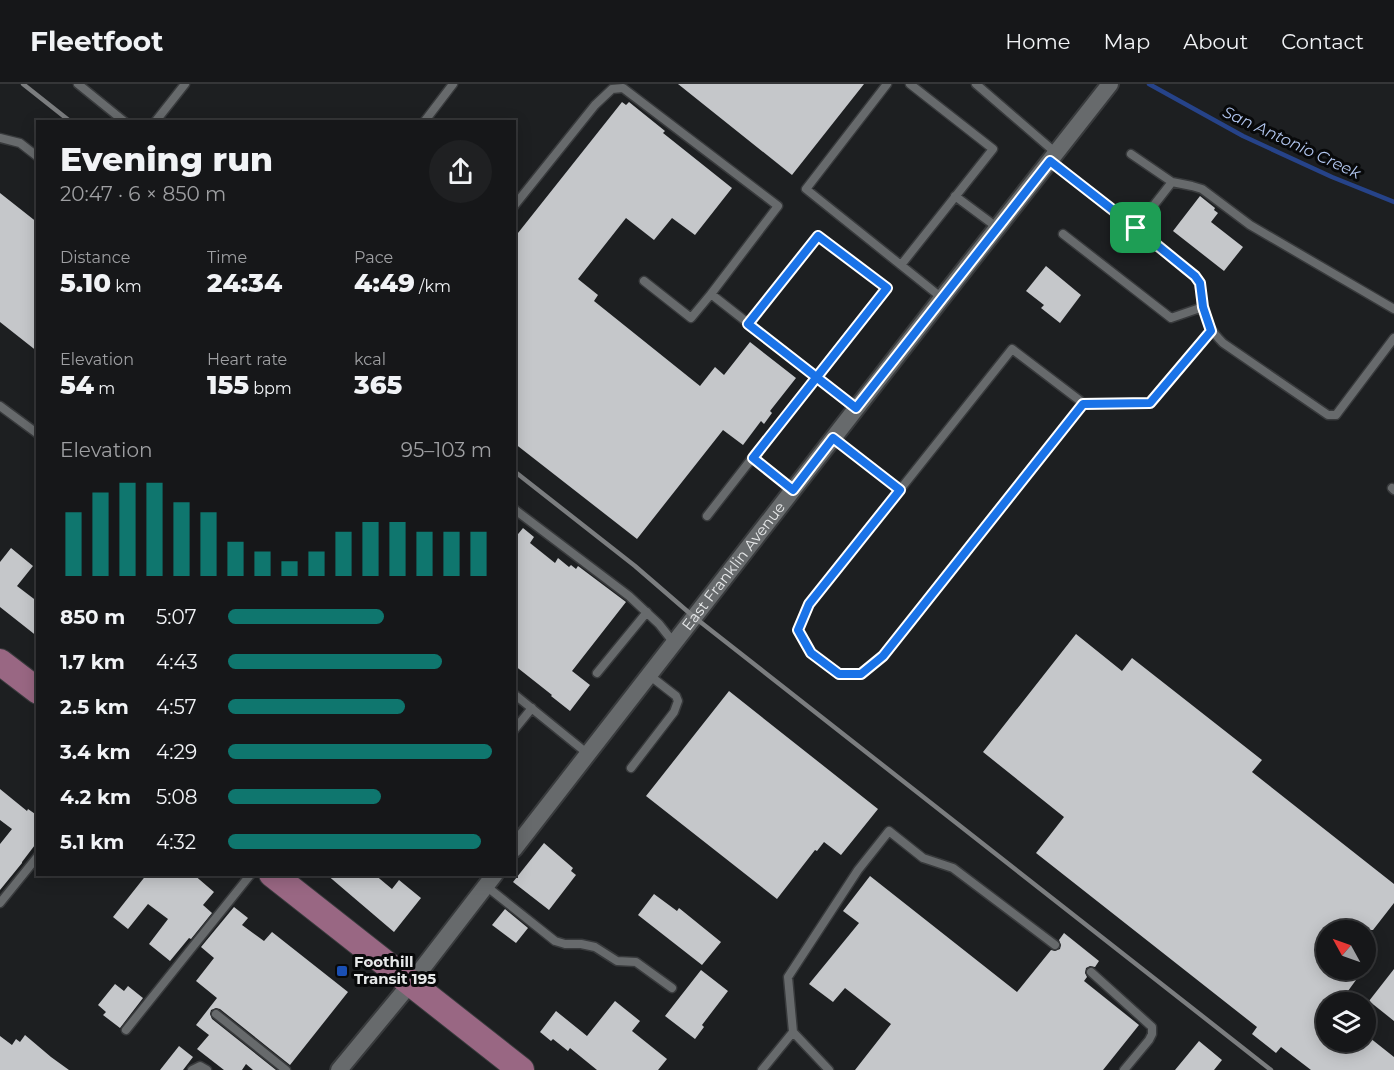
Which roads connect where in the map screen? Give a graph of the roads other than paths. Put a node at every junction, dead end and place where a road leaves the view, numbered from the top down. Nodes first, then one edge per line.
1 (78, 84) edge
2 (185, 84) edge
3 (453, 84) edge
4 (887, 84) edge
5 (910, 84) edge
6 (976, 84) edge
7 (1110, 84) edge
8 (123, 120) edge
9 (157, 120) edge
10 (426, 120) edge
11 (0, 138) edge
12 (1131, 154) dead end
13 (36, 155) edge
14 (1053, 157) junction
15 (1172, 182) junction
16 (955, 196) junction
17 (516, 204) edge
18 (998, 228) junction
19 (1136, 228) junction
20 (1063, 234) dead end
21 (901, 266) junction
22 (644, 281) dead end
23 (711, 294) junction
24 (942, 298) junction
25 (1203, 307) junction
26 (1394, 309) edge
27 (748, 324) junction
28 (1211, 331) junction
29 (1394, 338) edge
30 (815, 377) junction
31 (1083, 404) junction
32 (0, 406) edge
33 (856, 408) junction
34 (36, 433) edge
35 (833, 438) junction
36 (753, 458) junction
37 (793, 490) junction
38 (900, 490) junction
39 (516, 511) edge
40 (707, 516) dead end
41 (647, 612) junction
42 (674, 643) junction
43 (0, 662) edge
44 (597, 673) dead end
45 (649, 675) junction
46 (36, 689) edge
47 (516, 696) edge
48 (532, 708) junction
49 (516, 728) edge
50 (588, 754) junction
51 (631, 768) dead end
52 (516, 846) edge
53 (36, 858) edge
54 (248, 876) edge
55 (275, 876) edge
56 (491, 880) edge
57 (0, 903) edge
58 (1055, 945) dead end
59 (1091, 972) dead end
60 (411, 983) junction
61 (672, 988) dead end
62 (216, 1014) dead end
63 (126, 1030) dead end
64 (793, 1032) junction
65 (192, 1070) edge
66 (207, 1070) edge
67 (286, 1070) edge
68 (339, 1070) edge
69 (521, 1070) edge
70 (762, 1070) edge
71 (829, 1070) edge
72 (1124, 1070) edge

1 - 8 lane
2 - 9 lane
3 - 10 lane
4 - 21 lane
5 - 16 lane
6 - 14 lane
7 - 14 street, East Franklin Avenue
11 - 13 lane
12 - 15 lane
14 - 18 street, East Franklin Avenue
14 - 19 lane
15 - 19 lane
15 - 26 lane
16 - 18 lane
16 - 21 lane
17 - 23 lane
18 - 24 street, East Franklin Avenue
19 - 25 lane
20 - 25 lane
21 - 24 lane
22 - 23 lane
23 - 27 lane
24 - 33 street, East Franklin Avenue
25 - 28 lane
27 - 30 lane
27 - 30 lane
28 - 29 lane
28 - 31 lane
30 - 33 lane
30 - 36 lane
31 - 38 lane
31 - 38 lane
32 - 34 lane
33 - 35 street, East Franklin Avenue
35 - 37 street, East Franklin Avenue
35 - 38 lane
36 - 37 lane
36 - 40 lane
37 - 42 street, East Franklin Avenue
39 - 41 lane
41 - 42 lane
41 - 44 lane
42 - 45 street, East Franklin Avenue
43 - 46 main road
45 - 50 street, East Franklin Avenue
45 - 51 lane
47 - 48 lane
48 - 49 lane
48 - 50 lane
50 - 52 street, East Franklin Avenue
53 - 57 lane
54 - 63 lane
55 - 60 main road
56 - 60 street
56 - 61 lane
58 - 64 lane
59 - 72 lane
60 - 68 street
60 - 69 main road
62 - 67 lane
64 - 70 lane
64 - 71 lane
65 - 66 lane

